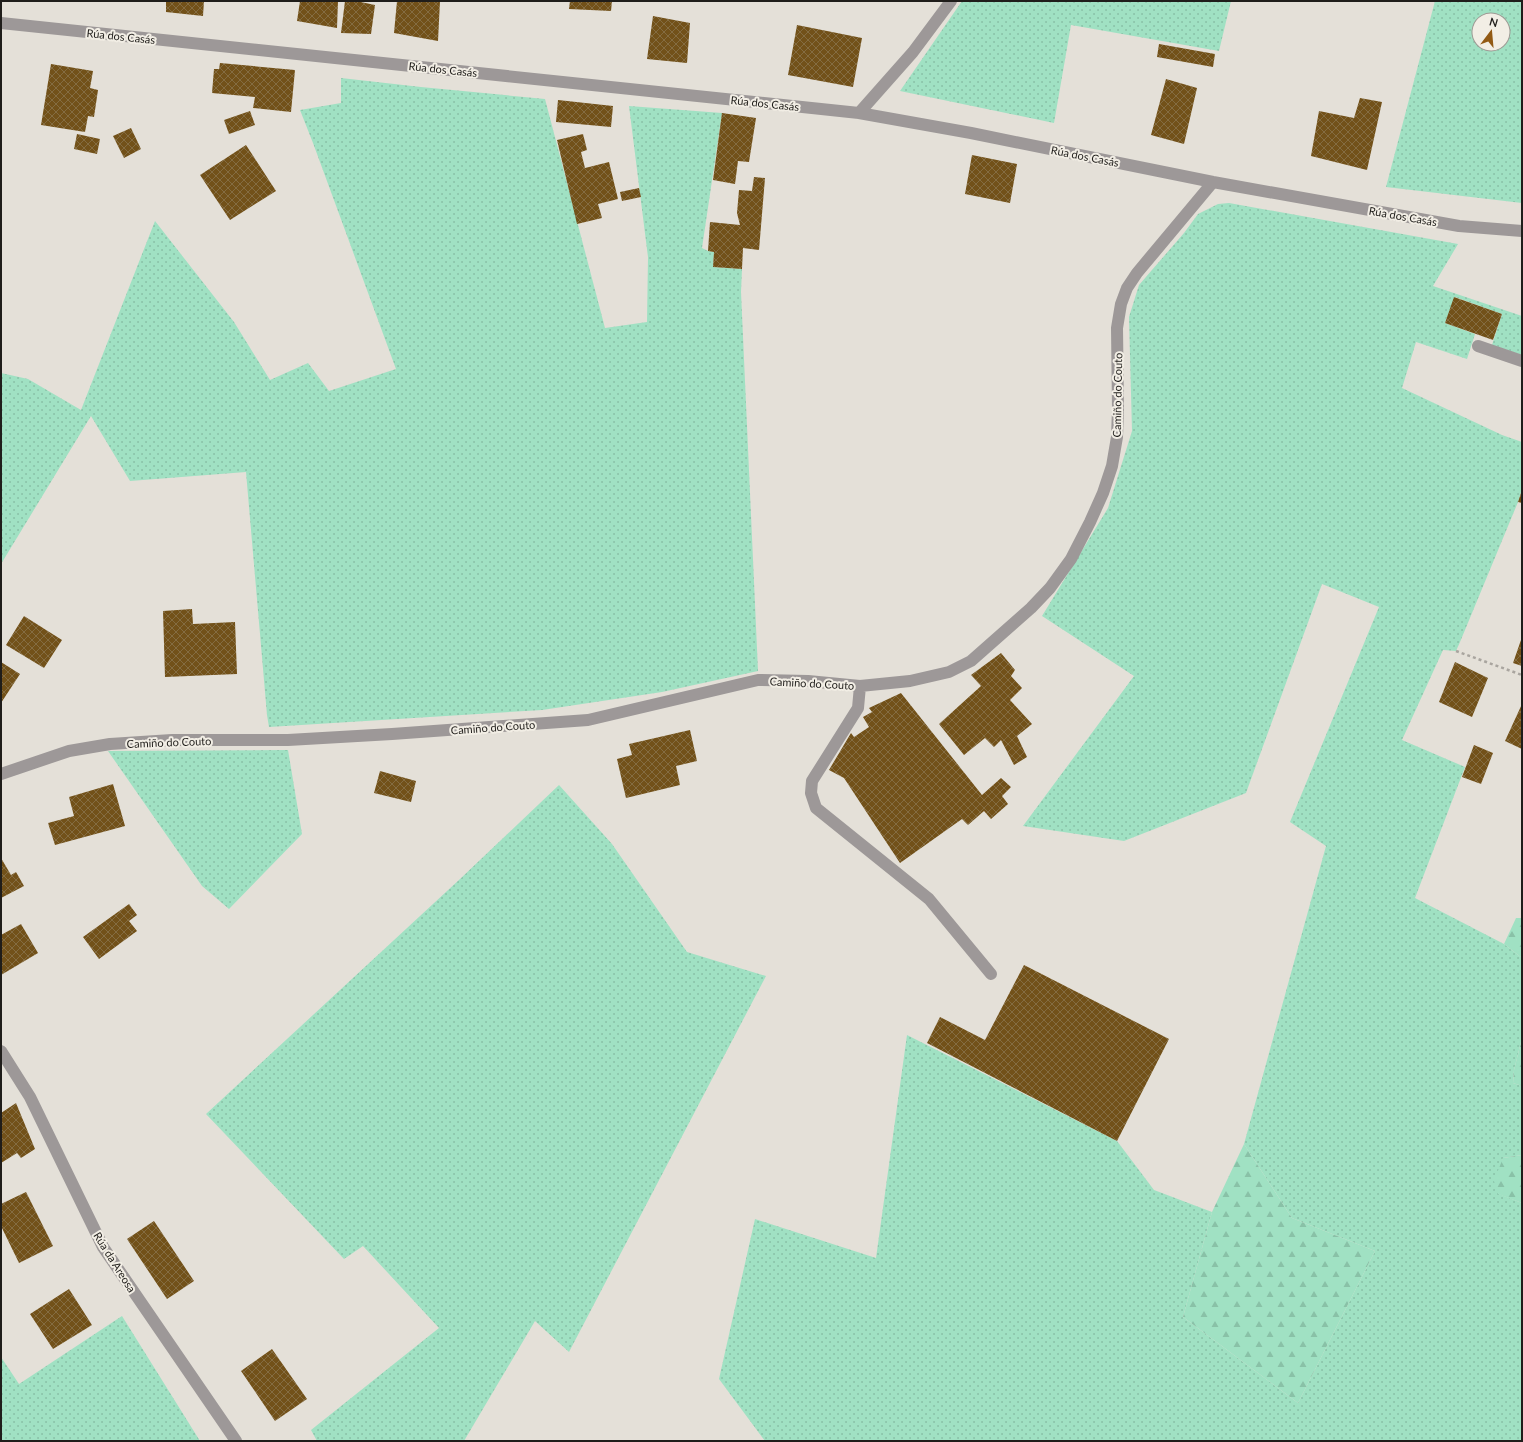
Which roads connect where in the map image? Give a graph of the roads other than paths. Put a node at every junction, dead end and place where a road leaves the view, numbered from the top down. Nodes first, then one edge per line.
1 (951, 1) edge
2 (1, 23) edge
3 (859, 113) junction
4 (1213, 182) junction
5 (1522, 231) edge
6 (1478, 346) dead end
7 (1522, 360) edge
8 (860, 686) junction
9 (1, 774) edge
10 (991, 974) dead end
11 (1, 1051) edge
12 (236, 1441) edge

1 - 3 street
2 - 3 street, Rúa dos Casás
3 - 4 street, Rúa dos Casás
4 - 5 street, Rúa dos Casás
4 - 8 street, Camiño do Couto
6 - 7 street
8 - 9 street, Camiño do Couto
8 - 10 street
11 - 12 street, Rúa da Areosa

